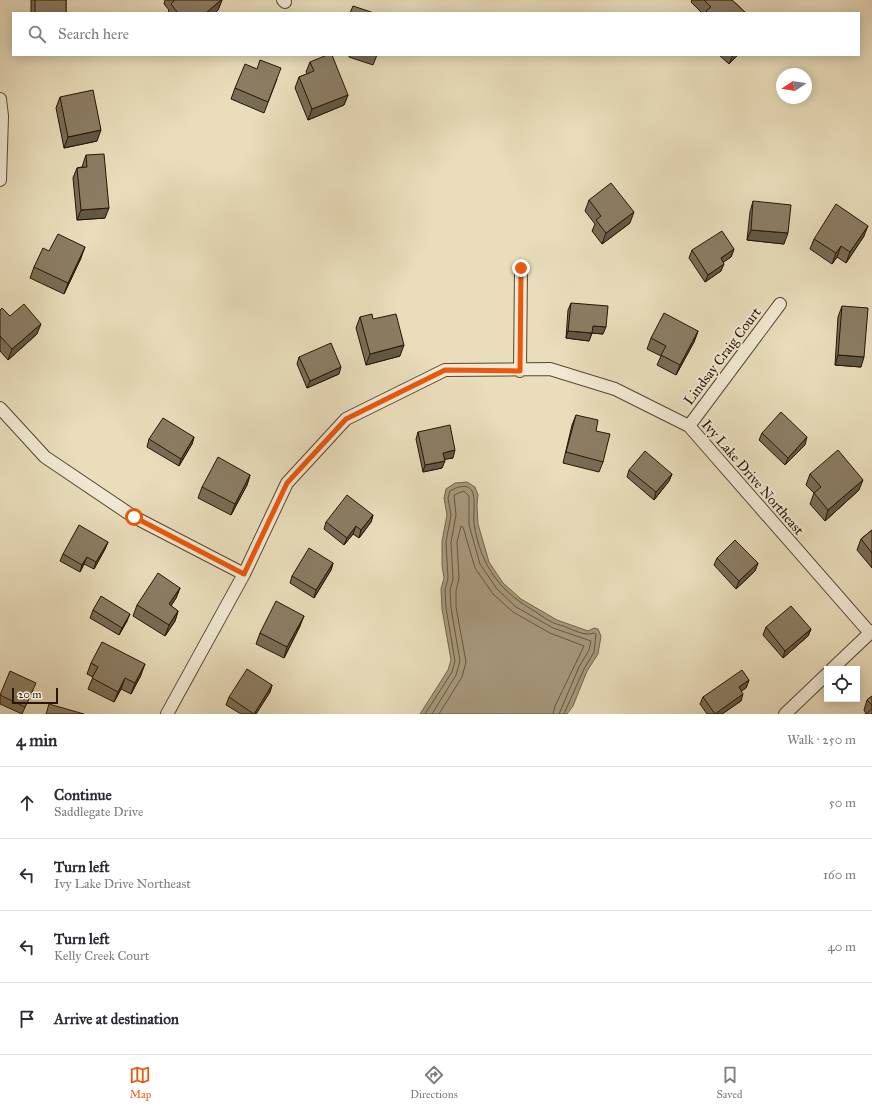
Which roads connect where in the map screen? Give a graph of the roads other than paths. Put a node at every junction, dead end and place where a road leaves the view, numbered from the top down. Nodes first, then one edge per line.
1 (0, 98) edge
2 (0, 180) edge
3 (521, 268) dead end
4 (780, 304) dead end
5 (520, 371) junction
6 (0, 408) edge
7 (689, 426) junction
8 (244, 574) junction
9 (871, 632) edge
10 (835, 666) edge
11 (824, 677) edge
12 (166, 714) edge
13 (785, 714) edge

1 - 2 street
3 - 5 street
4 - 7 street, Lindsay Craig Court
5 - 7 street, Ivy Lake Drive Northeast
5 - 8 street, Ivy Lake Drive Northeast
6 - 8 street
7 - 9 street, Ivy Lake Drive Northeast
8 - 12 street, Ivy Lake Drive Northeast
9 - 10 street
11 - 13 street

